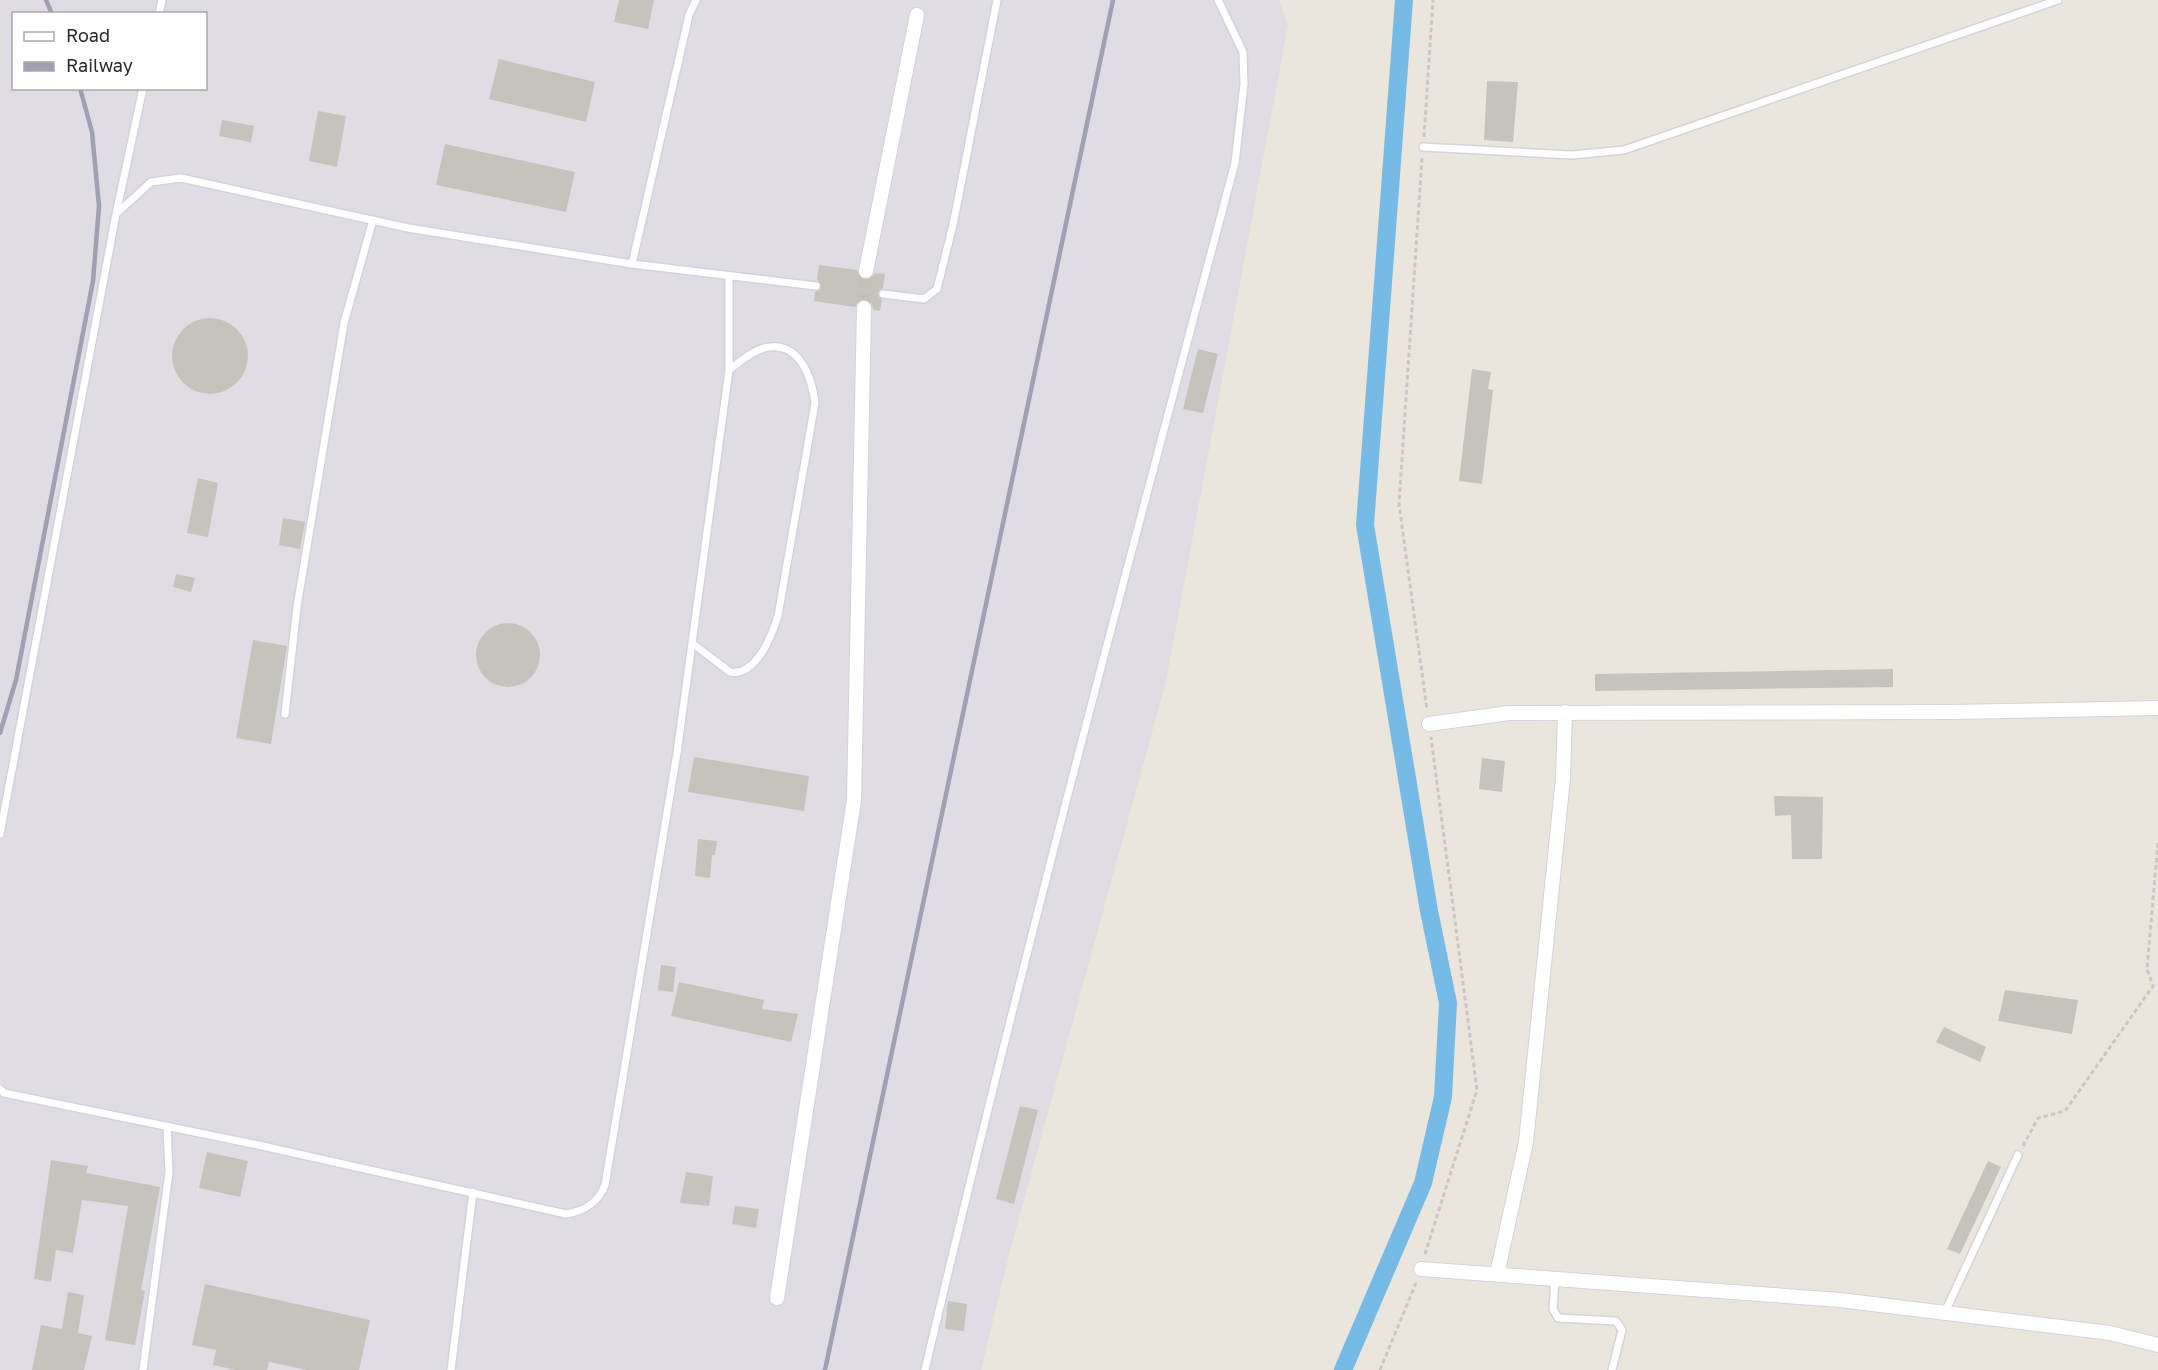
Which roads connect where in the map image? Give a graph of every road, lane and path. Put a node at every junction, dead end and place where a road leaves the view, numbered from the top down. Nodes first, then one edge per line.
1 (696, 0) edge
2 (997, 0) edge
3 (1218, 0) edge
4 (1433, 0) edge
5 (2058, 0) edge
6 (917, 15) dead end
7 (143, 90) edge
8 (1423, 147) junction
9 (116, 214) junction
10 (372, 220) junction
11 (632, 264) junction
12 (866, 271) tunnel mouth
13 (729, 276) junction
14 (816, 286) dead end
15 (882, 294) dead end
16 (864, 308) tunnel mouth
17 (729, 370) junction
18 (692, 644) junction
19 (2158, 708) edge
20 (1565, 712) junction
21 (285, 714) dead end
22 (1429, 724) junction
23 (0, 834) edge
24 (2158, 842) edge
25 (1, 1092) edge
26 (167, 1126) junction
27 (2018, 1155) joint
28 (473, 1192) junction
29 (1421, 1269) junction
30 (1497, 1274) junction
31 (1555, 1278) junction
32 (777, 1298) dead end
33 (1945, 1312) junction
34 (2158, 1345) edge
35 (142, 1370) edge
36 (451, 1370) edge
37 (925, 1370) edge
38 (1380, 1370) edge
39 (1611, 1370) edge

1 - 11 lane
2 - 15 lane
3 - 37 lane
4 - 8 path
5 - 8 lane
6 - 12 street
7 - 9 lane
8 - 22 path
9 - 10 lane
9 - 23 lane
10 - 11 lane
10 - 21 lane
11 - 13 lane
13 - 14 lane
13 - 17 lane
16 - 32 street
17 - 18 lane
17 - 18 lane
18 - 28 lane
19 - 20 street
20 - 22 street
20 - 30 street
22 - 29 path
24 - 27 path
25 - 26 lane
26 - 28 lane
26 - 35 lane
27 - 33 lane
28 - 36 lane
29 - 30 street
29 - 38 path
30 - 31 street
31 - 33 street
31 - 39 lane
33 - 34 street

